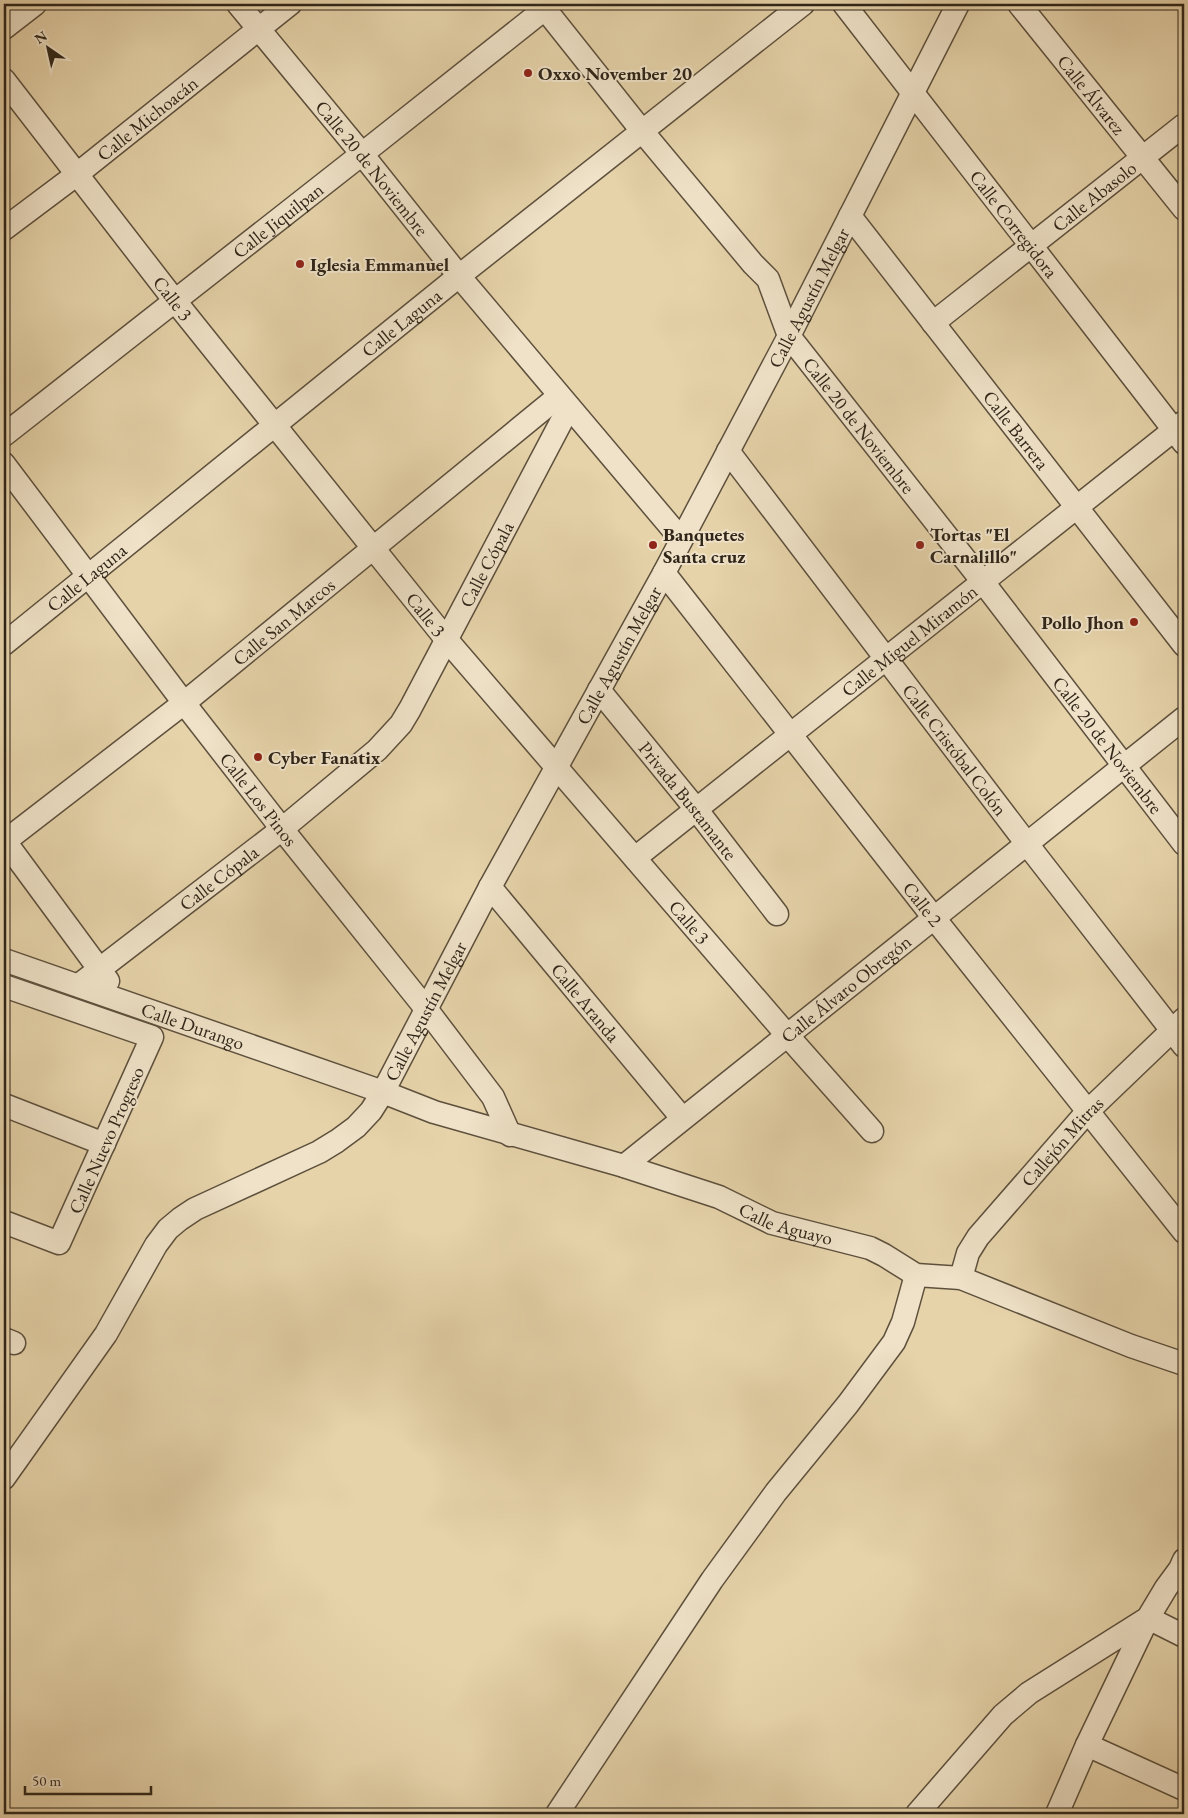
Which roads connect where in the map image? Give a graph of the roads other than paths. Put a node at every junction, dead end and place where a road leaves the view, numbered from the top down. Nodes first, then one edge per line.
1 (35, 4) edge
2 (238, 4) edge
3 (290, 4) edge
4 (802, 4) edge
5 (844, 4) edge
6 (958, 4) edge
7 (1019, 4) edge
8 (546, 5) edge
9 (4, 28) edge
10 (258, 29) junction
11 (4, 80) edge
12 (913, 92) junction
13 (1184, 125) edge
14 (642, 130) junction
15 (362, 154) junction
16 (1143, 158) junction
17 (76, 174) junction
18 (1184, 209) edge
19 (850, 216) junction
20 (4, 229) edge
21 (1031, 245) junction
22 (459, 276) junction
23 (175, 301) junction
24 (933, 323) junction
25 (789, 336) junction
26 (564, 402) junction
27 (275, 424) junction
28 (1181, 432) edge
29 (4, 436) edge
30 (728, 451) junction
31 (4, 464) edge
32 (1077, 507) junction
33 (681, 540) junction
34 (374, 548) junction
35 (664, 573) junction
36 (87, 576) junction
37 (983, 582) junction
38 (446, 639) junction
39 (4, 644) edge
40 (1184, 645) edge
41 (886, 658) junction
42 (599, 690) junction
43 (184, 703) junction
44 (1184, 718) edge
45 (792, 734) junction
46 (556, 766) junction
47 (1124, 766) junction
48 (696, 809) junction
49 (282, 829) junction
50 (4, 841) edge
51 (1027, 844) junction
52 (1184, 844) edge
53 (635, 858) junction
54 (490, 887) junction
55 (777, 914) dead end
56 (934, 918) junction
57 (4, 960) edge
58 (99, 969) junction
59 (79, 985) junction
60 (4, 986) edge
61 (119, 999) junction
62 (427, 1010) junction
63 (1180, 1032) edge
64 (787, 1036) junction
65 (383, 1092) junction
66 (4, 1104) edge
67 (1088, 1112) junction
68 (682, 1118) junction
69 (872, 1131) dead end
70 (510, 1134) junction
71 (104, 1144) junction
72 (624, 1166) junction
73 (4, 1222) edge
74 (1184, 1232) edge
75 (916, 1275) junction
76 (961, 1278) junction
77 (1184, 1364) edge
78 (4, 1478) edge
79 (1182, 1565) edge
80 (1148, 1618) junction
81 (1184, 1636) edge
82 (1087, 1744) junction
83 (1184, 1789) edge
84 (562, 1813) edge
85 (917, 1814) edge
86 (1057, 1814) edge

1 - 9 street
2 - 10 street, Calle 20 de Noviembre
3 - 10 street, Calle Michoacán
4 - 14 street, Calle Laguna
5 - 12 street, Calle Corregidora
6 - 12 street, Calle Agustín Melgar
7 - 16 street, Calle Álvarez
8 - 14 street, Calle 20 de Noviembre
8 - 15 street, Calle Jiquilpan
10 - 15 street, Calle 20 de Noviembre
10 - 17 street, Calle Michoacán
11 - 17 street, Calle 3
12 - 19 street, Calle Agustín Melgar
12 - 21 street, Calle Corregidora
13 - 16 street, Calle Abasolo
14 - 22 street, Calle Laguna
14 - 25 street, Calle 20 de Noviembre
15 - 22 street, Calle 20 de Noviembre
15 - 23 street, Calle Jiquilpan
16 - 18 street, Calle Álvarez
16 - 21 street, Calle Abasolo
17 - 20 street, Calle Michoacán
17 - 23 street, Calle 3
19 - 24 street, Calle Barrera
19 - 25 street, Calle Agustín Melgar
21 - 24 street, Calle Abasolo
21 - 28 street, Calle Corregidora
22 - 26 street, Calle 20 de Noviembre
22 - 27 street, Calle Laguna
23 - 27 street, Calle 3
23 - 29 street, Calle Jiquilpan
24 - 32 street, Calle Barrera
25 - 30 street, Calle Agustín Melgar
25 - 37 street, Calle 20 de Noviembre
26 - 33 street, Calle 20 de Noviembre
26 - 34 street, Calle San Marcos
26 - 38 street, Calle Cópala
27 - 34 street, Calle 3
27 - 36 street, Calle Laguna
28 - 32 street, Calle Miguel Miramón
30 - 33 street, Calle Agustín Melgar
30 - 41 street, Calle Cristóbal Colón
31 - 36 street, Calle Los Pinos
32 - 37 street, Calle Miguel Miramón
32 - 40 street, Calle Barrera
33 - 35 street, Calle Agustín Melgar
34 - 38 street, Calle 3
34 - 43 street, Calle San Marcos
35 - 42 street, Calle Agustín Melgar
35 - 45 street, Calle 2
36 - 39 street, Calle Laguna
36 - 43 street, Calle Los Pinos
37 - 41 street, Calle Miguel Miramón
37 - 47 street, Calle 20 de Noviembre
38 - 46 street, Calle 3
38 - 49 street, Calle Cópala
41 - 45 street, Calle Miguel Miramón
41 - 51 street, Calle Cristóbal Colón
42 - 46 street, Calle Agustín Melgar
42 - 48 street, Privada Bustamante
43 - 49 street, Calle Los Pinos
43 - 50 street, Calle San Marcos
44 - 47 street, Calle Álvaro Obregón
45 - 48 street, Calle Miguel Miramón
45 - 56 street, Calle 2
46 - 53 street, Calle 3
46 - 54 street, Calle Agustín Melgar
47 - 51 street, Calle Álvaro Obregón
47 - 52 street, Calle 20 de Noviembre
48 - 53 street, Calle Miguel Miramón
48 - 55 street, Privada Bustamante
49 - 58 street, Calle Cópala
49 - 62 street, Calle Los Pinos
50 - 58 street
51 - 56 street, Calle Álvaro Obregón
51 - 63 street, Calle Cristóbal Colón
53 - 64 street, Calle 3
54 - 62 street, Calle Agustín Melgar
54 - 68 street, Calle Aranda
56 - 64 street, Calle Álvaro Obregón
56 - 67 street, Calle 2
57 - 59 street, Calle Durango
58 - 59 street, Calle Cópala
58 - 61 street
59 - 61 street, Calle Durango
60 - 71 street, Calle Nuevo Progreso
61 - 65 street, Calle Durango
62 - 65 street, Calle Agustín Melgar
62 - 70 street, Calle Los Pinos
63 - 67 street, Callejón Mitras
64 - 68 street, Calle Álvaro Obregón
64 - 69 street, Calle 3
65 - 70 street, Calle Aguayo
65 - 78 street, Calle Agustín Melgar
66 - 71 street
67 - 74 street, Calle 2
67 - 76 street, Callejón Mitras
68 - 72 street, Calle Álvaro Obregón
70 - 72 street, Calle Aguayo
71 - 73 street, Calle Nuevo Progreso
72 - 75 street, Calle Aguayo
75 - 76 street, Calle Aguayo
75 - 84 street
76 - 77 street, Calle Aguayo
79 - 80 street
80 - 81 street
80 - 82 street
80 - 85 street
82 - 83 street
82 - 86 street

